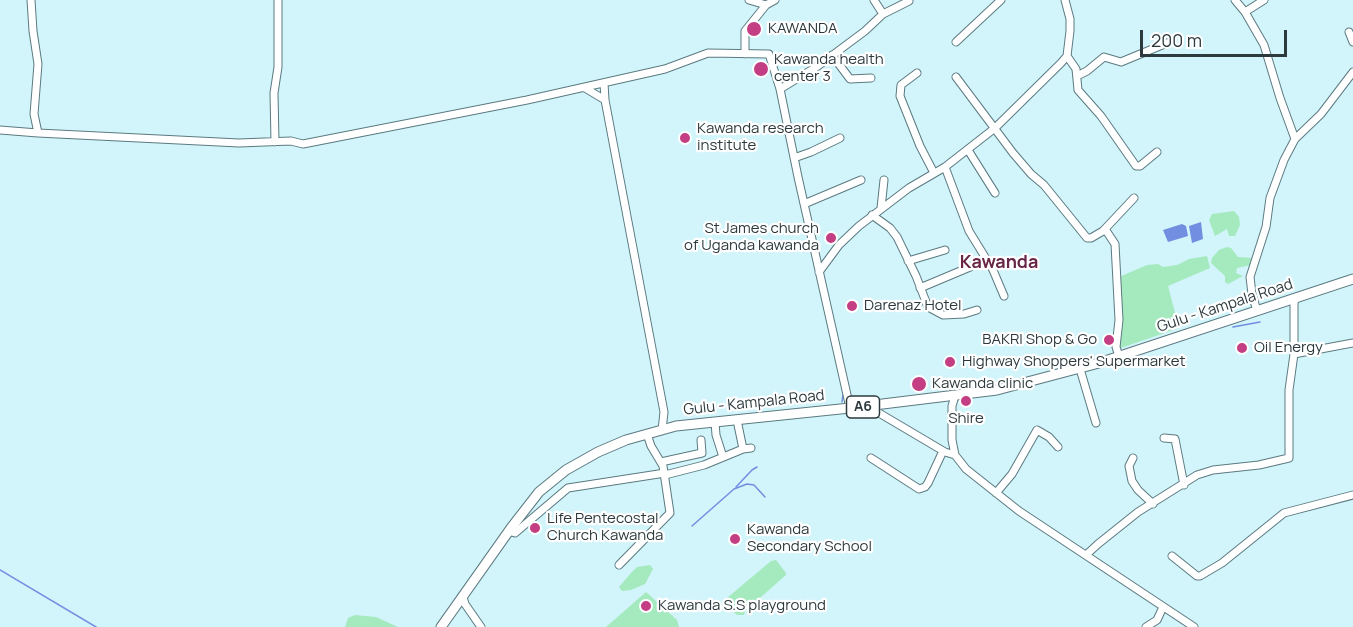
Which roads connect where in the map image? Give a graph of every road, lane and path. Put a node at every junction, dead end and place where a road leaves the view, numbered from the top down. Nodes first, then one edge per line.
1 (31, 0) edge
2 (278, 0) edge
3 (749, 0) edge
4 (775, 0) edge
5 (874, 0) edge
6 (1001, 0) edge
7 (1065, 0) edge
8 (1235, 0) edge
9 (1264, 0) edge
10 (909, 1) edge
11 (766, 6) junction
12 (1245, 12) junction
13 (883, 14) junction
14 (1349, 32) dead end
15 (956, 42) dead end
16 (1353, 42) edge
17 (1167, 43) dead end
18 (745, 54) junction
19 (832, 55) junction
20 (1067, 56) junction
21 (1353, 72) edge
22 (917, 73) dead end
23 (1077, 76) junction
24 (956, 77) dead end
25 (871, 78) dead end
26 (604, 83) junction
27 (583, 87) junction
28 (780, 89) junction
29 (605, 100) junction
30 (995, 128) junction
31 (0, 130) edge
32 (38, 133) junction
33 (840, 138) dead end
34 (1295, 139) junction
35 (275, 142) junction
36 (968, 150) junction
37 (1156, 152) dead end
38 (794, 158) junction
39 (945, 167) junction
40 (934, 173) junction
41 (861, 180) dead end
42 (884, 180) dead end
43 (994, 193) dead end
44 (1134, 198) dead end
45 (804, 204) junction
46 (881, 208) junction
47 (872, 215) junction
48 (1105, 229) junction
49 (945, 250) dead end
50 (908, 261) junction
51 (970, 267) dead end
52 (819, 272) junction
53 (1353, 279) edge
54 (920, 288) junction
55 (1004, 297) dead end
56 (1296, 299) junction
57 (977, 310) dead end
58 (1257, 311) junction
59 (1353, 343) edge
60 (1294, 354) junction
61 (1119, 356) junction
62 (1080, 369) junction
63 (955, 396) junction
64 (871, 406) junction
65 (850, 408) junction
66 (664, 411) junction
67 (737, 420) junction
68 (715, 422) junction
69 (1096, 423) dead end
70 (676, 426) junction
71 (662, 429) junction
72 (647, 434) junction
73 (1164, 438) dead end
74 (701, 440) dead end
75 (1058, 447) dead end
76 (943, 451) junction
77 (955, 455) junction
78 (723, 457) junction
79 (872, 458) dead end
80 (1133, 458) dead end
81 (661, 462) junction
82 (665, 474) junction
83 (1184, 484) junction
84 (996, 493) junction
85 (1353, 495) edge
86 (1153, 504) junction
87 (508, 531) junction
88 (1086, 555) junction
89 (1172, 556) dead end
90 (619, 565) dead end
91 (463, 597) junction
92 (1163, 607) junction
93 (441, 627) edge
94 (481, 627) edge
95 (1146, 627) edge
96 (1194, 627) edge

1 - 32 street
2 - 35 street
3 - 11 street
4 - 11 street
5 - 13 street
6 - 15 street
7 - 20 street
8 - 12 street
9 - 12 street
10 - 13 street
11 - 18 street
12 - 34 street
13 - 19 street
14 - 16 street
17 - 23 street
18 - 26 street
18 - 28 street
19 - 25 street
19 - 28 street
20 - 23 street
20 - 30 street
21 - 34 street
22 - 40 street
23 - 37 street
24 - 30 street
26 - 27 street
26 - 29 street
27 - 29 street
27 - 35 street
28 - 38 street
29 - 66 street
30 - 36 street
30 - 48 street
31 - 32 street
32 - 35 street
33 - 38 street
34 - 58 street
36 - 39 street
36 - 43 street
38 - 45 street
39 - 40 street
39 - 55 street
40 - 46 street
41 - 45 street
42 - 46 street
44 - 48 street
45 - 52 street
46 - 47 street
47 - 50 street
47 - 52 street
48 - 61 street
49 - 50 street
50 - 54 street
51 - 54 street
52 - 65 street
53 - 56 main road, Gulu - Kampala Road / A6
54 - 57 street
56 - 58 main road, Gulu - Kampala Road / A6
56 - 60 street
58 - 61 main road, Gulu - Kampala Road / A6
59 - 60 street
60 - 83 street
61 - 62 main road, Gulu - Kampala Road / A6
62 - 63 main road, Gulu - Kampala Road / A6
62 - 69 street
63 - 64 main road, Gulu - Kampala Road / A6
63 - 77 street
64 - 65 main road, Gulu - Kampala Road / A6
64 - 76 street
65 - 67 main road, Gulu - Kampala Road / A6
66 - 70 street
66 - 71 street
67 - 68 main road, Gulu - Kampala Road / A6
67 - 78 street
68 - 70 main road, Gulu - Kampala Road / A6
68 - 78 street
70 - 71 main road, Gulu - Kampala Road / A6
71 - 72 main road, Gulu - Kampala Road / A6
72 - 81 street
72 - 87 main road, Gulu - Kampala Road / A6
73 - 83 street
74 - 81 street
75 - 84 street
76 - 77 street
76 - 79 street
77 - 84 street
78 - 82 street
80 - 86 street
81 - 82 street
82 - 87 street
82 - 90 street
83 - 86 street
84 - 88 street
85 - 89 street
86 - 88 street
87 - 91 main road, Gulu - Kampala Road / A6
88 - 92 street
91 - 93 main road, Gulu - Kampala Road / A6
91 - 94 street
92 - 95 street
92 - 96 street

